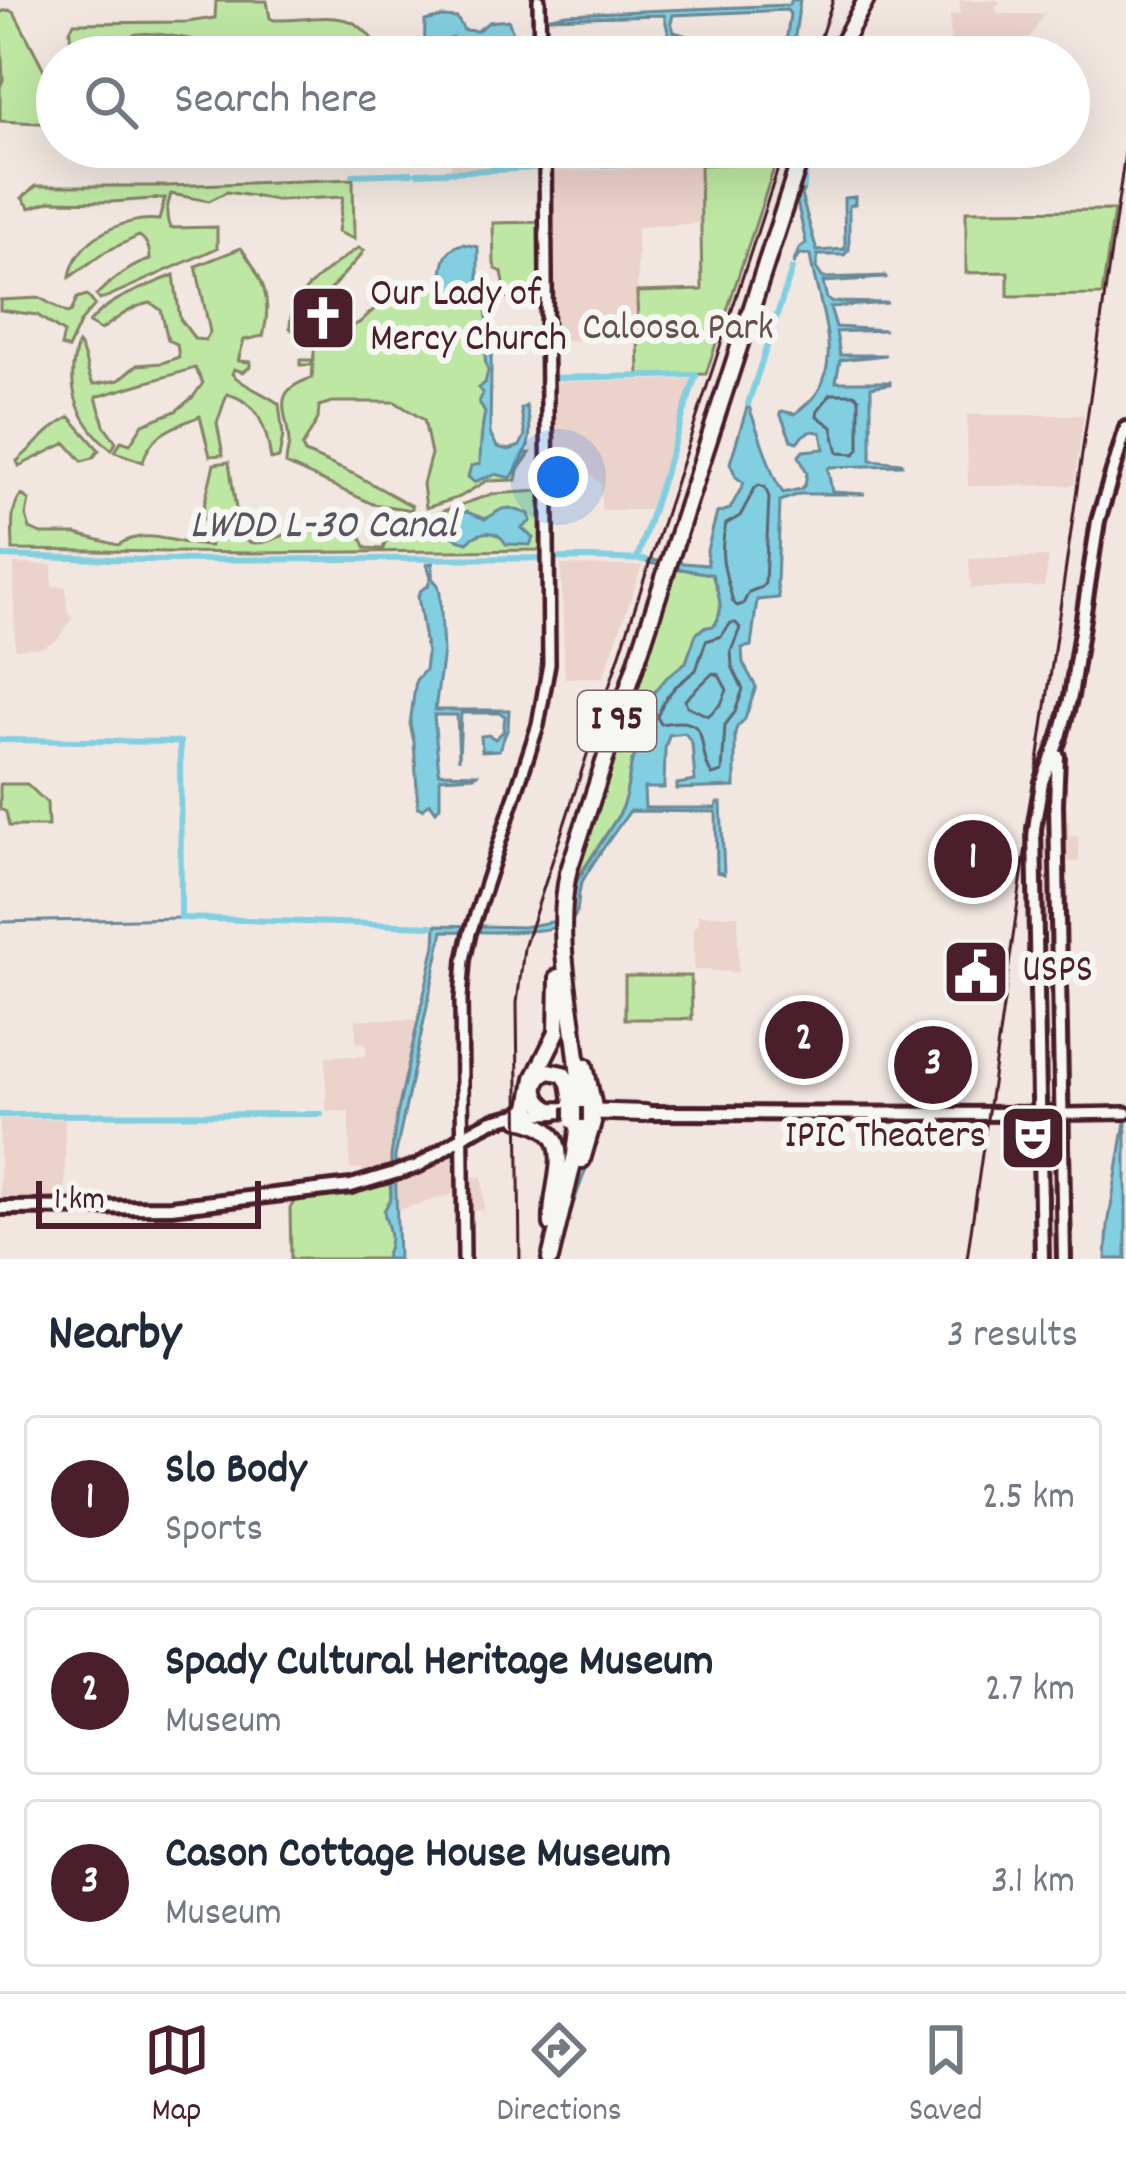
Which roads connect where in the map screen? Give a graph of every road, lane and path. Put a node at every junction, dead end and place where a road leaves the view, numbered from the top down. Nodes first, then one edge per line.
1 (541, 0) edge
2 (862, 0) edge
3 (542, 36) edge
4 (842, 36) edge
5 (544, 168) edge
6 (793, 168) edge
7 (1126, 428) edge
8 (1126, 437) edge
9 (1106, 497) junction
10 (1082, 630) junction
11 (1052, 770) junction
12 (561, 972) junction
13 (591, 1094) junction
14 (529, 1112) junction
15 (644, 1113) junction
16 (1124, 1113) edge
17 (1039, 1114) junction
18 (1062, 1114) junction
19 (590, 1115) junction
20 (833, 1115) junction
21 (459, 1145) junction
22 (0, 1210) edge
23 (555, 1225) junction
24 (462, 1259) edge
25 (547, 1259) edge
26 (1042, 1259) edge
27 (1064, 1259) edge

1 - 3 main road
2 - 4 highway
5 - 21 main road
6 - 12 highway, I 95
7 - 9 main road
8 - 9 main road
9 - 10 main road
10 - 11 main road
10 - 11 main road
11 - 17 main road
11 - 18 main road
12 - 13 highway
12 - 14 highway
12 - 19 highway, I 95
13 - 19 highway
13 - 19 highway
14 - 19 main road
14 - 21 main road
14 - 23 highway
15 - 19 highway
15 - 19 main road
15 - 20 main road
16 - 18 main road
17 - 18 main road
17 - 20 main road
17 - 26 main road
18 - 27 main road
19 - 20 main road
19 - 23 highway, I 95
21 - 22 main road
21 - 24 main road
23 - 25 highway, I 95

